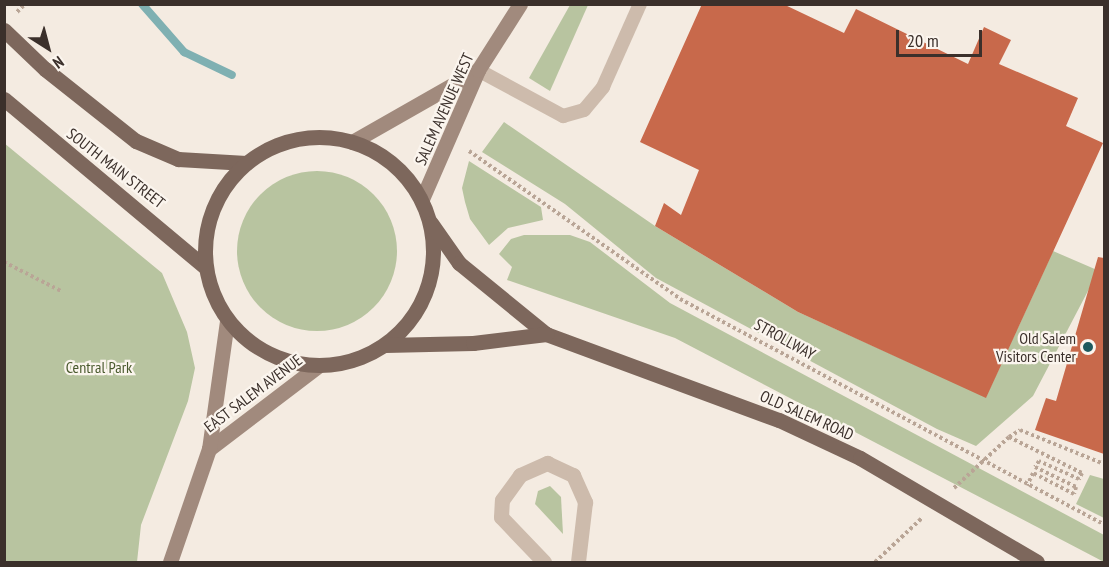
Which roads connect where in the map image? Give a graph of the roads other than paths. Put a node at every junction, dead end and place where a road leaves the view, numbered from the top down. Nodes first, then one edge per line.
1 (520, 4) edge
2 (640, 4) edge
3 (4, 30) edge
4 (478, 70) junction
5 (4, 99) edge
6 (352, 142) junction
7 (246, 163) junction
8 (422, 199) junction
9 (430, 223) junction
10 (205, 267) junction
11 (227, 321) junction
12 (546, 334) junction
13 (385, 345) junction
14 (318, 366) junction
15 (209, 448) junction
16 (170, 562) edge
17 (544, 562) edge
18 (578, 562) edge
19 (1037, 562) edge

1 - 4 main road, SALEM AVENUE WEST
2 - 4 lane
3 - 7 main road, SOUTH MAIN STREET
4 - 6 main road
4 - 8 main road, SALEM AVENUE WEST
5 - 10 main road, SOUTH MAIN STREET
6 - 7 main road
6 - 8 main road
7 - 10 main road
8 - 9 main road
9 - 12 main road, OLD SALEM ROAD
9 - 13 main road
10 - 11 main road
11 - 14 main road
11 - 15 main road, EAST SALEM AVENUE
12 - 13 main road, OLD SALEM ROAD
12 - 19 main road, OLD SALEM ROAD
13 - 14 main road
14 - 15 main road, EAST SALEM AVENUE
15 - 16 main road, EAST SALEM AVENUE
17 - 18 street

